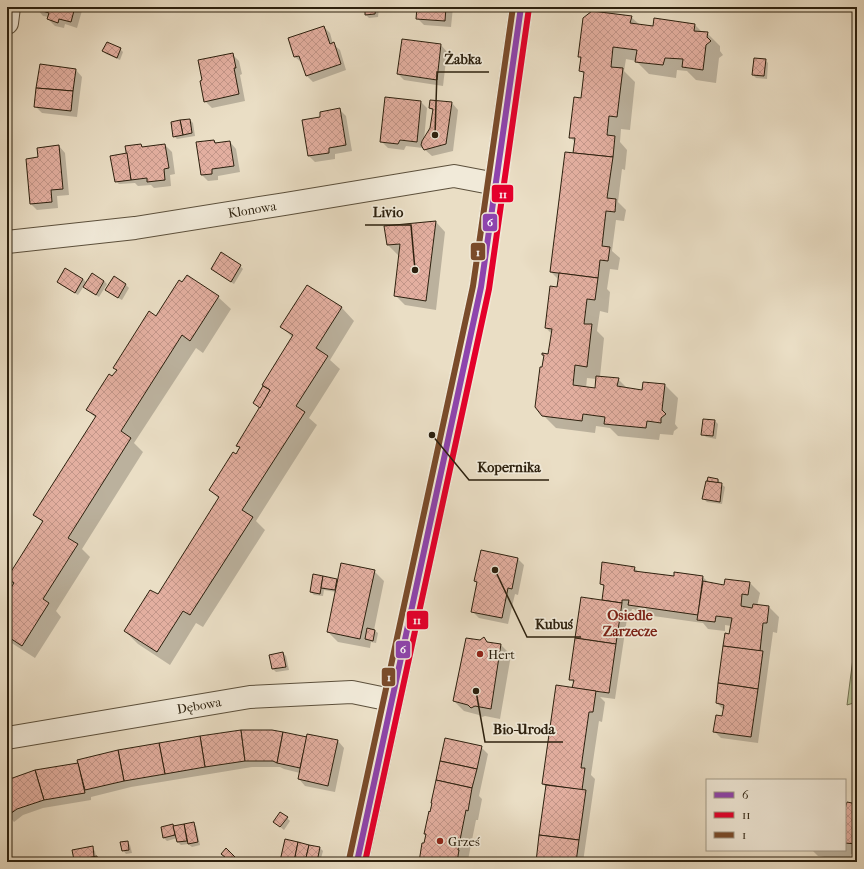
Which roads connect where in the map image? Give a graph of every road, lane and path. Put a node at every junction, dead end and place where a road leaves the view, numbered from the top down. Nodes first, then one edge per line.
1 (9, 7) edge
2 (521, 7) edge
3 (7, 23) edge
4 (496, 184) junction
5 (7, 242) edge
6 (391, 700) junction
7 (7, 738) edge
8 (357, 862) edge

1 - 3 street
2 - 4 street
4 - 5 street, Klonowa
4 - 6 street
6 - 7 street, Dębowa
6 - 8 street

